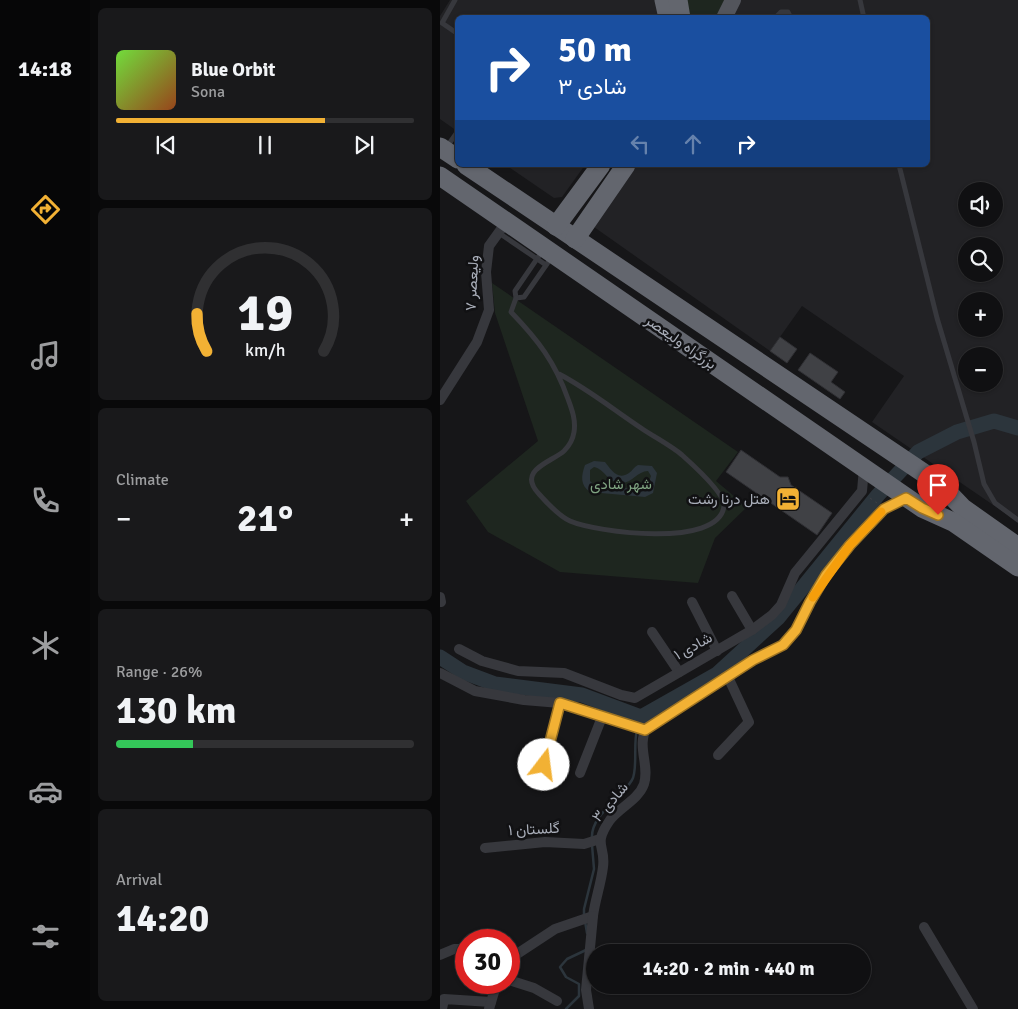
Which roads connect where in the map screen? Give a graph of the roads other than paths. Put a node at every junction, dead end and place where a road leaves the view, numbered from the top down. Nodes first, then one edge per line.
1 (455, 0) edge
2 (664, 0) edge
3 (678, 0) edge
4 (733, 0) edge
5 (860, 0) edge
6 (667, 15) edge
7 (681, 15) edge
8 (728, 15) edge
9 (778, 15) edge
10 (790, 15) edge
11 (863, 15) edge
12 (441, 24) edge
13 (455, 32) edge
14 (455, 137) edge
15 (447, 152) edge
16 (469, 167) edge
17 (600, 167) edge
18 (625, 167) edge
19 (899, 167) edge
20 (440, 176) edge
21 (556, 226) junction
22 (503, 227) junction
23 (575, 239) junction
24 (545, 256) junction
25 (516, 298) junction
26 (559, 374) junction
27 (441, 397) edge
28 (838, 416) junction
29 (823, 440) junction
30 (867, 470) junction
31 (905, 496) junction
32 (1018, 520) edge
33 (1018, 547) edge
34 (1018, 567) edge
35 (732, 596) dead end
36 (692, 602) dead end
37 (752, 630) junction
38 (652, 632) dead end
39 (459, 649) dead end
40 (716, 651) junction
41 (679, 672) junction
42 (440, 673) edge
43 (728, 677) junction
44 (560, 703) junction
45 (602, 718) junction
46 (645, 730) junction
47 (718, 755) dead end
48 (544, 765) dead end
49 (580, 772) dead end
50 (600, 839) junction
51 (485, 848) dead end
52 (590, 918) junction
53 (924, 927) dead end
54 (455, 949) edge
55 (520, 952) edge
56 (440, 955) edge
57 (520, 984) edge
58 (557, 1001) dead end
59 (490, 1005) edge
60 (442, 1009) edge
61 (589, 1009) edge
62 (973, 1009) edge

1 - 12 lane
2 - 6 highway
3 - 7 highway
4 - 8 main road
5 - 11 lane
9 - 10 lane
12 - 13 lane
14 - 15 lane
16 - 21 highway, بزرگراه ولیعصر
17 - 21 highway
18 - 23 highway
19 - 32 lane
20 - 22 highway, بزرگراه ولیعصر
21 - 23 highway, بزرگراه ولیعصر
22 - 24 highway, بزرگراه ولیعصر
22 - 27 street, ولیعصر ۷
23 - 28 highway, بزرگراه ولیعصر
24 - 25 lane
24 - 25 lane
24 - 29 highway, بزرگراه ولیعصر
25 - 26 lane
26 - 26 lane
28 - 29 highway
28 - 33 highway, بزرگراه ولیعصر
29 - 30 highway, بزرگراه ولیعصر
30 - 31 highway, بزرگراه ولیعصر
30 - 37 street, شادی ۱
31 - 34 highway, بزرگراه ولیعصر
31 - 43 street
35 - 37 street
36 - 40 street
37 - 40 street, شادی ۱
38 - 41 street
39 - 41 street, شادی ۱
40 - 41 street, شادی ۱
42 - 44 street
43 - 46 street
43 - 47 street
44 - 45 street
44 - 48 street
45 - 46 street
45 - 49 street
46 - 50 street, شادی ۳
50 - 51 street, گلستان ۱
50 - 52 street, شادی ۳
52 - 55 street
52 - 61 street, شادی ۳
53 - 62 street
54 - 56 street
57 - 58 street
59 - 60 street

